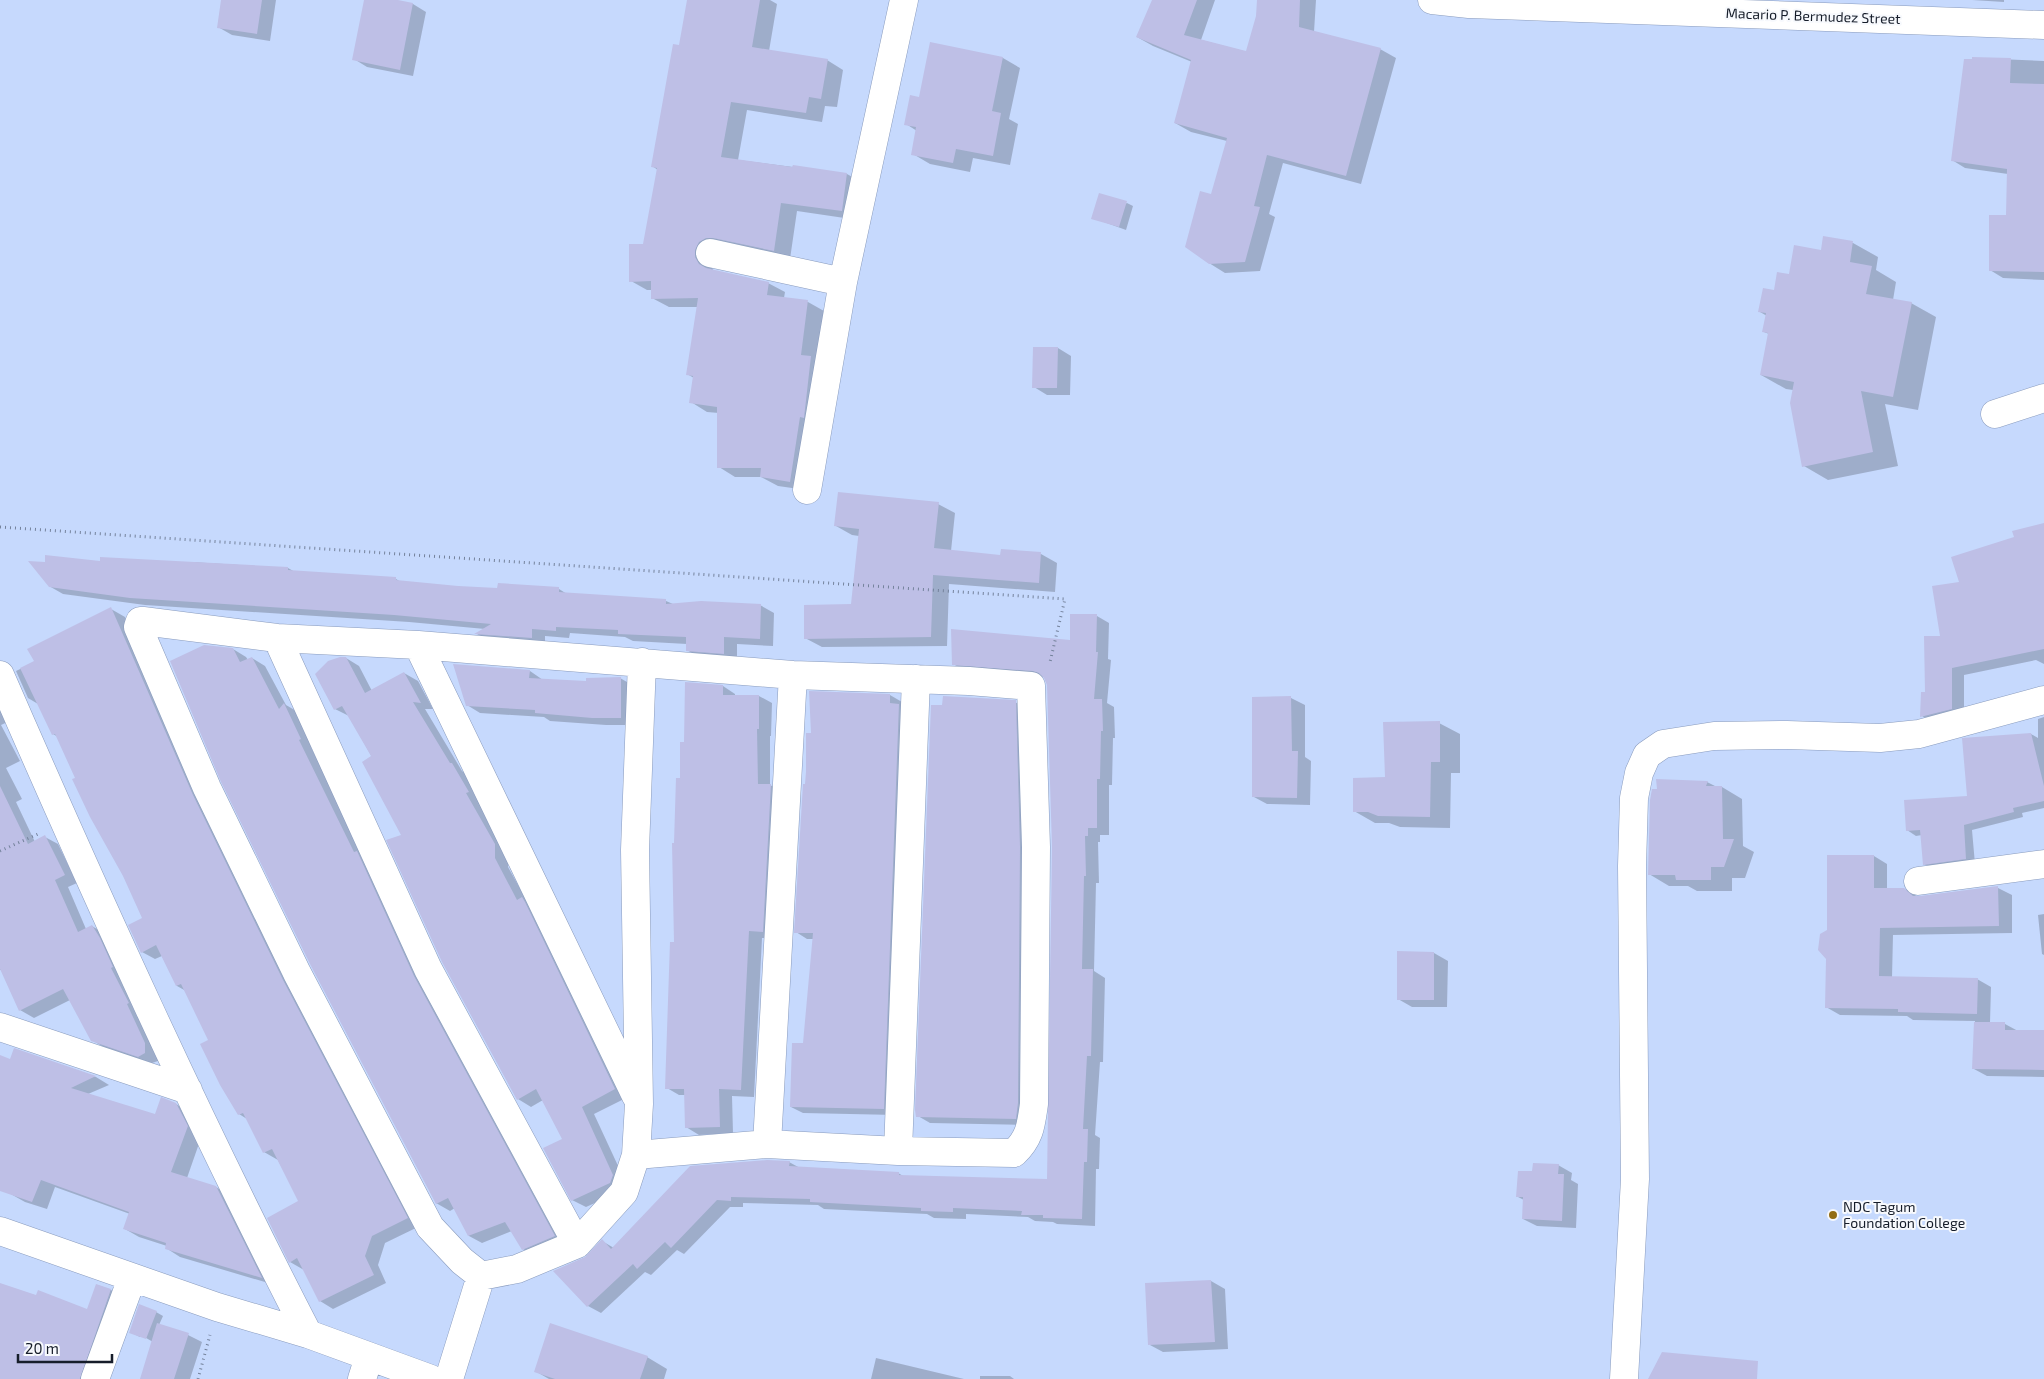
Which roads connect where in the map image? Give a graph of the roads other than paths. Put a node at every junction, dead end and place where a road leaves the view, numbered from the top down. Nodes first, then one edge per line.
1 (904, 0) edge
2 (1432, 0) edge
3 (2044, 25) edge
4 (710, 253) dead end
5 (843, 282) junction
6 (2044, 398) edge
7 (1995, 414) dead end
8 (807, 490) dead end
9 (277, 638) junction
10 (418, 645) junction
11 (642, 662) junction
12 (0, 675) edge
13 (793, 675) junction
14 (916, 678) junction
15 (2044, 700) edge
16 (2044, 864) edge
17 (1918, 881) dead end
18 (0, 1027) edge
19 (188, 1090) junction
20 (639, 1104) junction
21 (767, 1144) junction
22 (898, 1150) junction
23 (636, 1155) junction
24 (0, 1231) edge
25 (577, 1244) junction
26 (481, 1276) junction
27 (132, 1278) junction
28 (308, 1334) junction
29 (366, 1368) edge
30 (95, 1379) edge
31 (431, 1379) edge
32 (449, 1379) edge
33 (1624, 1379) edge

1 - 5 street
2 - 3 street, Macario P. Bermudez Street
4 - 5 street
5 - 8 street
6 - 7 street
9 - 10 street
9 - 25 street
9 - 26 street
10 - 11 street
10 - 20 street
11 - 13 street
11 - 20 street
12 - 19 street
13 - 14 street
13 - 21 street
14 - 22 street
14 - 22 street
15 - 33 street
16 - 17 street
18 - 19 street
19 - 28 street
20 - 23 street
21 - 22 street
21 - 23 street
23 - 25 street
24 - 27 street
25 - 26 street
26 - 32 street
27 - 28 street
27 - 30 street
28 - 29 street
29 - 31 street

